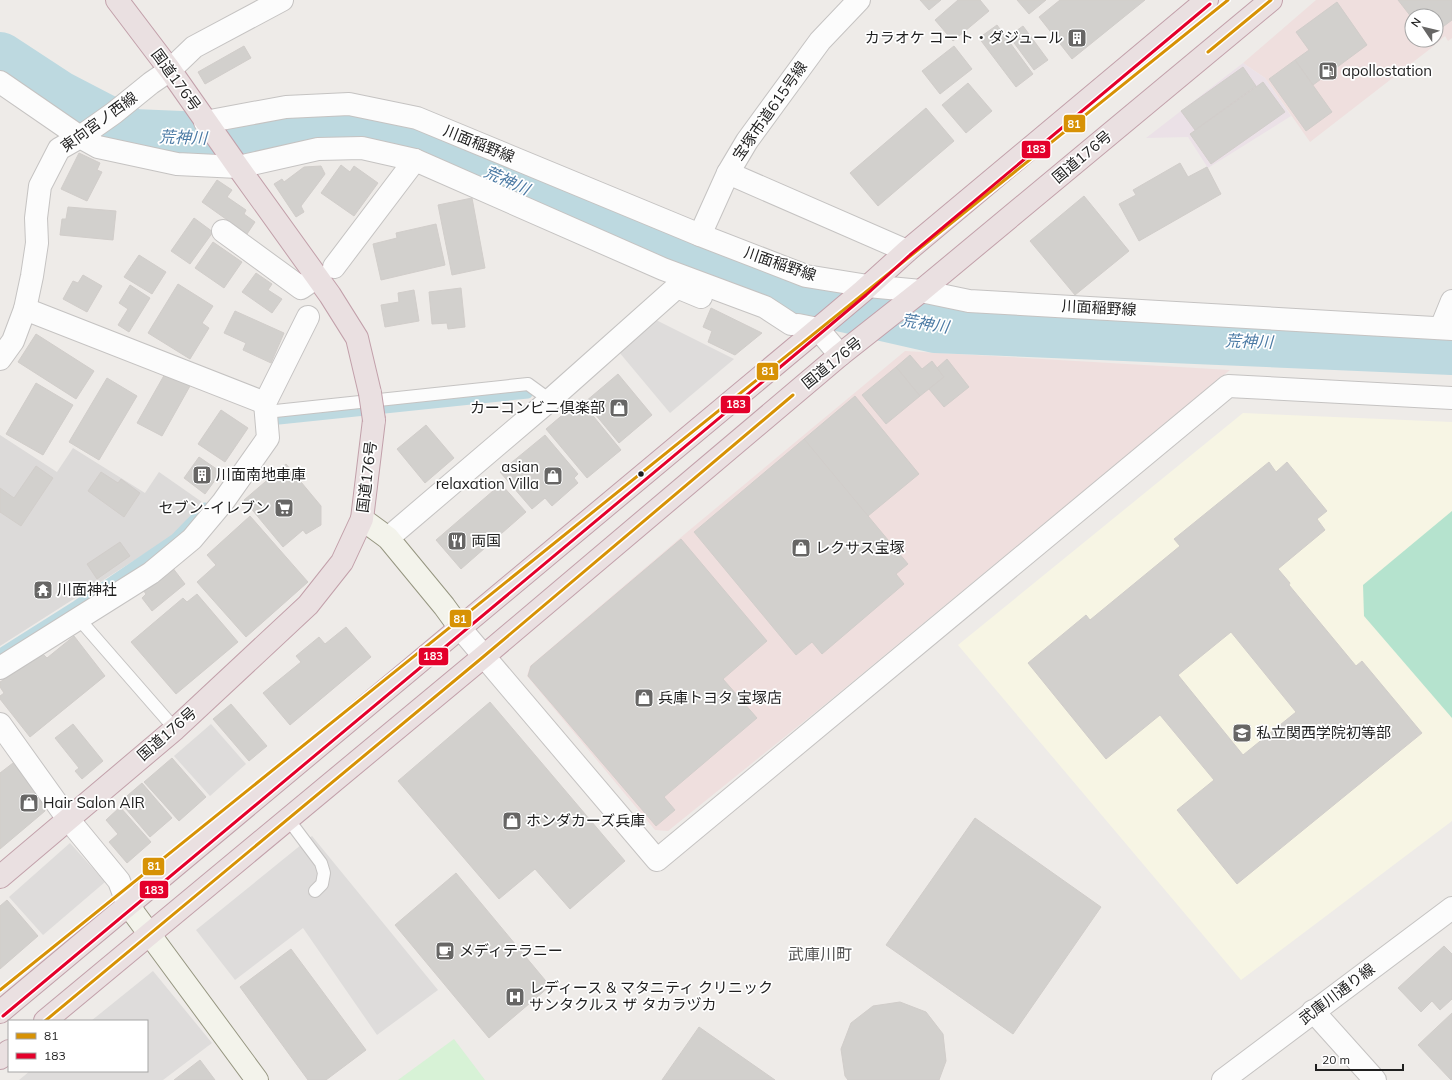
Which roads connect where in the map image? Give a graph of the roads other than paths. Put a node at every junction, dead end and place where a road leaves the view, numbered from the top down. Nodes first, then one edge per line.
1 (116, 0) edge
2 (282, 0) edge
3 (859, 0) edge
4 (1207, 0) edge
5 (1271, 0) edge
6 (170, 70) junction
7 (0, 82) edge
8 (208, 125) junction
9 (85, 134) junction
10 (233, 160) junction
11 (415, 160) junction
12 (728, 172) junction
13 (223, 231) dead end
14 (700, 235) junction
15 (907, 251) junction
16 (326, 272) junction
17 (866, 288) junction
18 (914, 296) junction
19 (1452, 301) edge
20 (25, 309) junction
21 (308, 317) dead end
22 (791, 324) junction
23 (824, 324) junction
24 (1447, 329) edge
25 (840, 355) junction
26 (0, 359) edge
27 (1452, 398) edge
28 (550, 400) junction
29 (265, 408) junction
30 (362, 519) junction
31 (388, 538) junction
32 (79, 619) junction
33 (460, 628) junction
34 (483, 657) junction
35 (0, 668) edge
36 (0, 724) edge
37 (175, 728) junction
38 (68, 819) junction
39 (288, 819) junction
40 (0, 877) edge
41 (315, 891) dead end
42 (128, 905) junction
43 (1452, 908) edge
44 (149, 934) junction
45 (1313, 1011) junction
46 (0, 1012) edge
47 (46, 1020) edge
48 (8, 1052) edge
49 (0, 1058) edge
50 (257, 1080) edge
51 (1223, 1080) edge
52 (1375, 1080) edge

1 - 6 highway, 国道176号
2 - 6 street, 東向宮ノ西線
3 - 12 street, 宝塚市道615号線
4 - 15 highway
5 - 18 highway, 国道176号
6 - 8 highway, 国道176号
6 - 9 street, 東向宮ノ西線
7 - 9 street
8 - 10 highway, 国道176号
8 - 14 street, 川面稲野線
9 - 10 street
9 - 20 street, 東向宮ノ西線
10 - 11 street
10 - 16 highway, 国道176号
11 - 16 street
11 - 22 street
12 - 14 street, 宝塚市道615号線
12 - 15 street
13 - 16 street
14 - 17 street, 川面稲野線
15 - 17 highway
16 - 30 highway, 国道176号, bridge
17 - 18 street, 川面稲野線
17 - 23 highway
18 - 24 street, 川面稲野線
18 - 25 highway, 国道176号
19 - 24 street
20 - 26 street, 東向宮ノ西線
20 - 29 street
21 - 29 street
22 - 23 street
22 - 28 street
23 - 25 street
23 - 33 highway
25 - 34 highway, 国道176号
27 - 34 street
28 - 29 lane
28 - 31 street
29 - 32 street
30 - 31 street
30 - 37 highway, 国道176号
31 - 33 street
32 - 35 street
32 - 37 lane
33 - 34 street
33 - 42 highway
34 - 39 highway, 国道176号
36 - 38 street
37 - 38 highway, 国道176号
38 - 40 highway, 国道176号
38 - 42 street
39 - 41 lane
39 - 44 highway, 国道176号
42 - 44 street
42 - 46 highway
43 - 45 street, 武庫川通り線
44 - 47 highway, 国道176号
44 - 50 street
45 - 51 street, 武庫川通り線
45 - 52 street
48 - 49 highway

